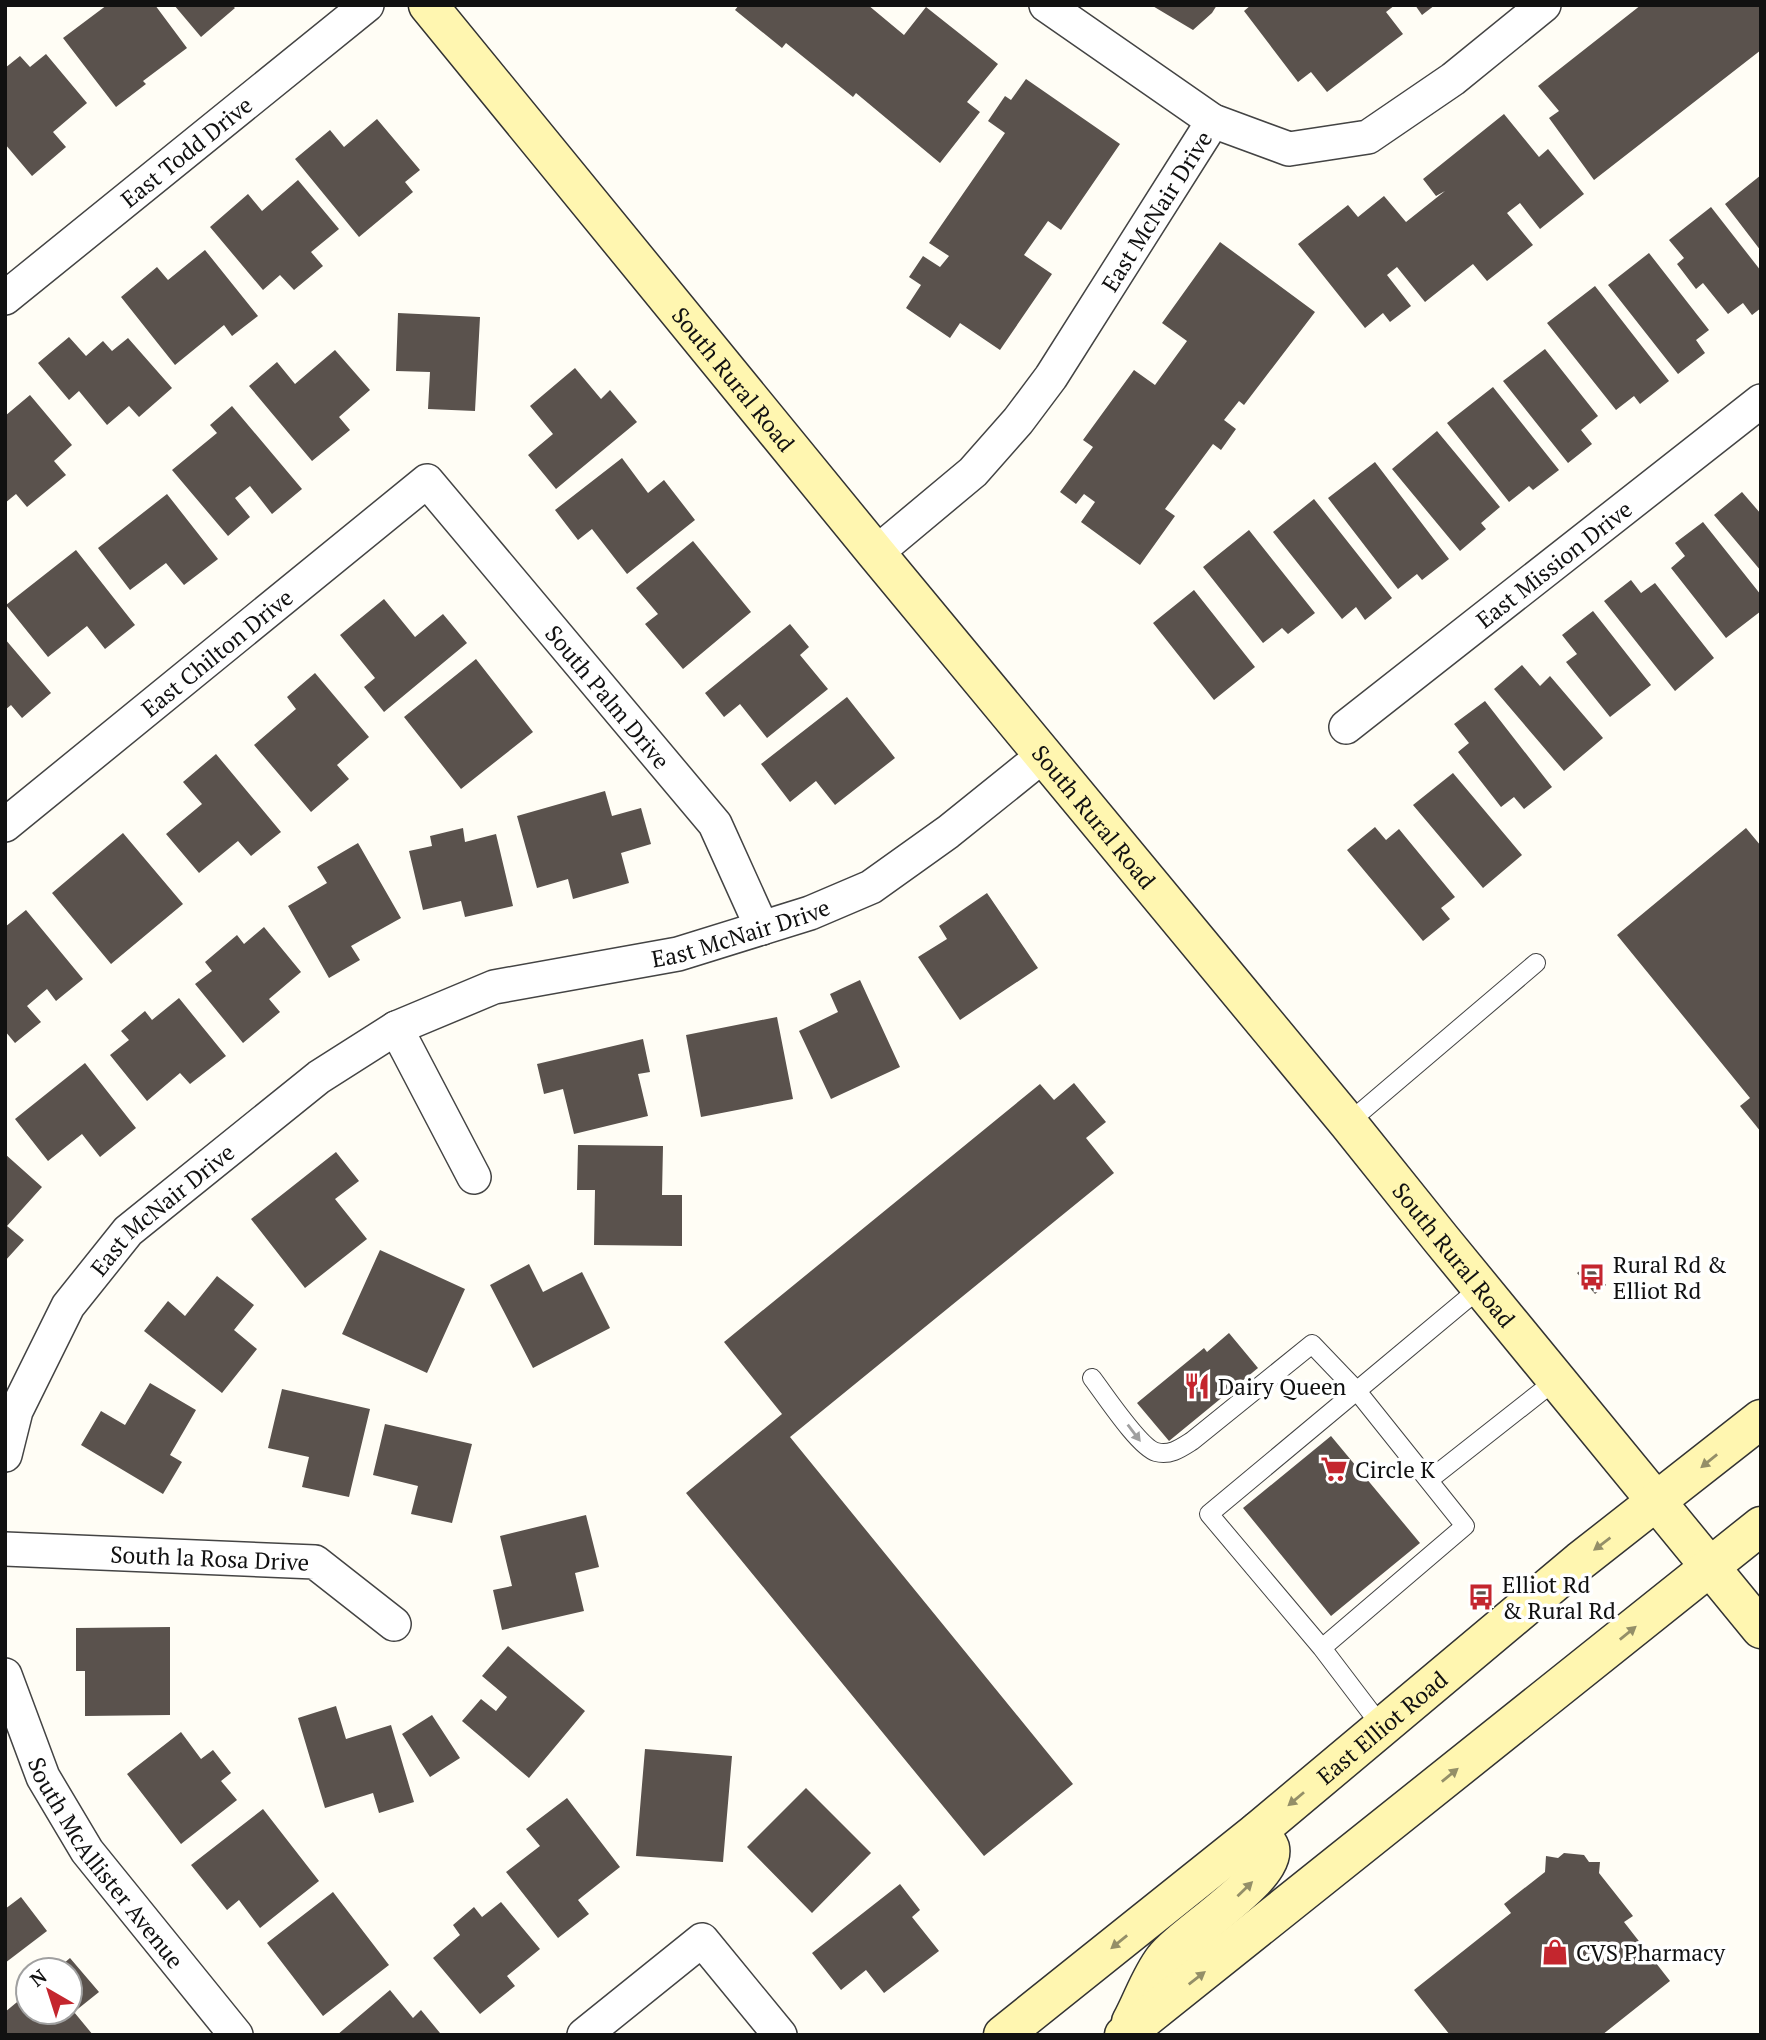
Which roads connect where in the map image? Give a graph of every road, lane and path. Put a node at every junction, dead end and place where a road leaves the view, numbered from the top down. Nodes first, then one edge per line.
1 (367, 5) edge
2 (428, 5) edge
3 (1046, 5) edge
4 (1544, 5) edge
5 (1213, 121) junction
6 (5, 298) edge
7 (1761, 401) edge
8 (426, 481) joint
9 (876, 553) junction
10 (1346, 727) dead end
11 (1045, 754) junction
12 (5, 825) edge
13 (762, 928) junction
14 (1536, 963) dead end
15 (396, 1028) junction
16 (1348, 1123) junction
17 (474, 1177) dead end
18 (1480, 1288) junction
19 (1092, 1378) dead end
20 (1556, 1380) junction
21 (1357, 1391) junction
22 (1761, 1419) edge
23 (5, 1455) edge
24 (1429, 1480) junction
25 (1657, 1503) junction
26 (1761, 1526) edge
27 (5, 1549) edge
28 (1710, 1567) junction
29 (394, 1624) dead end
30 (1761, 1629) edge
31 (1322, 1648) junction
32 (5, 1675) edge
33 (1382, 1727) junction
34 (1258, 1831) junction
35 (1125, 2034) edge
36 (236, 2035) edge
37 (584, 2035) edge
38 (780, 2035) edge
39 (1003, 2035) edge

1 - 6 street, East Todd Drive
2 - 9 main road, South Rural Road
3 - 5 street
4 - 5 street, East McNair Drive
5 - 9 street, East McNair Drive
7 - 10 street, East Mission Drive
8 - 12 street, East Chilton Drive
8 - 13 street, South Palm Drive
9 - 11 main road, South Rural Road
11 - 13 street, East McNair Drive
11 - 16 main road, South Rural Road
13 - 15 street, East McNair Drive
14 - 16 lane
15 - 17 street
15 - 23 street, East McNair Drive
16 - 18 main road, South Rural Road
18 - 20 main road, South Rural Road
18 - 21 lane
19 -> 21 lane
20 - 24 lane
20 - 25 main road, South Rural Road
21 - 24 lane
21 - 31 lane
22 -> 25 main road, East Elliot Road
24 - 31 lane
25 - 28 main road, South Rural Road
25 -> 33 main road, East Elliot Road
26 - 28 main road
27 - 29 street, South la Rosa Drive
28 - 30 main road, South Rural Road
35 -> 28 main road
31 - 33 lane
32 - 36 street, South McAllister Avenue
33 -> 34 main road, East Elliot Road
35 -> 34 main road
34 -> 39 main road, East Elliot Road
37 - 38 street

